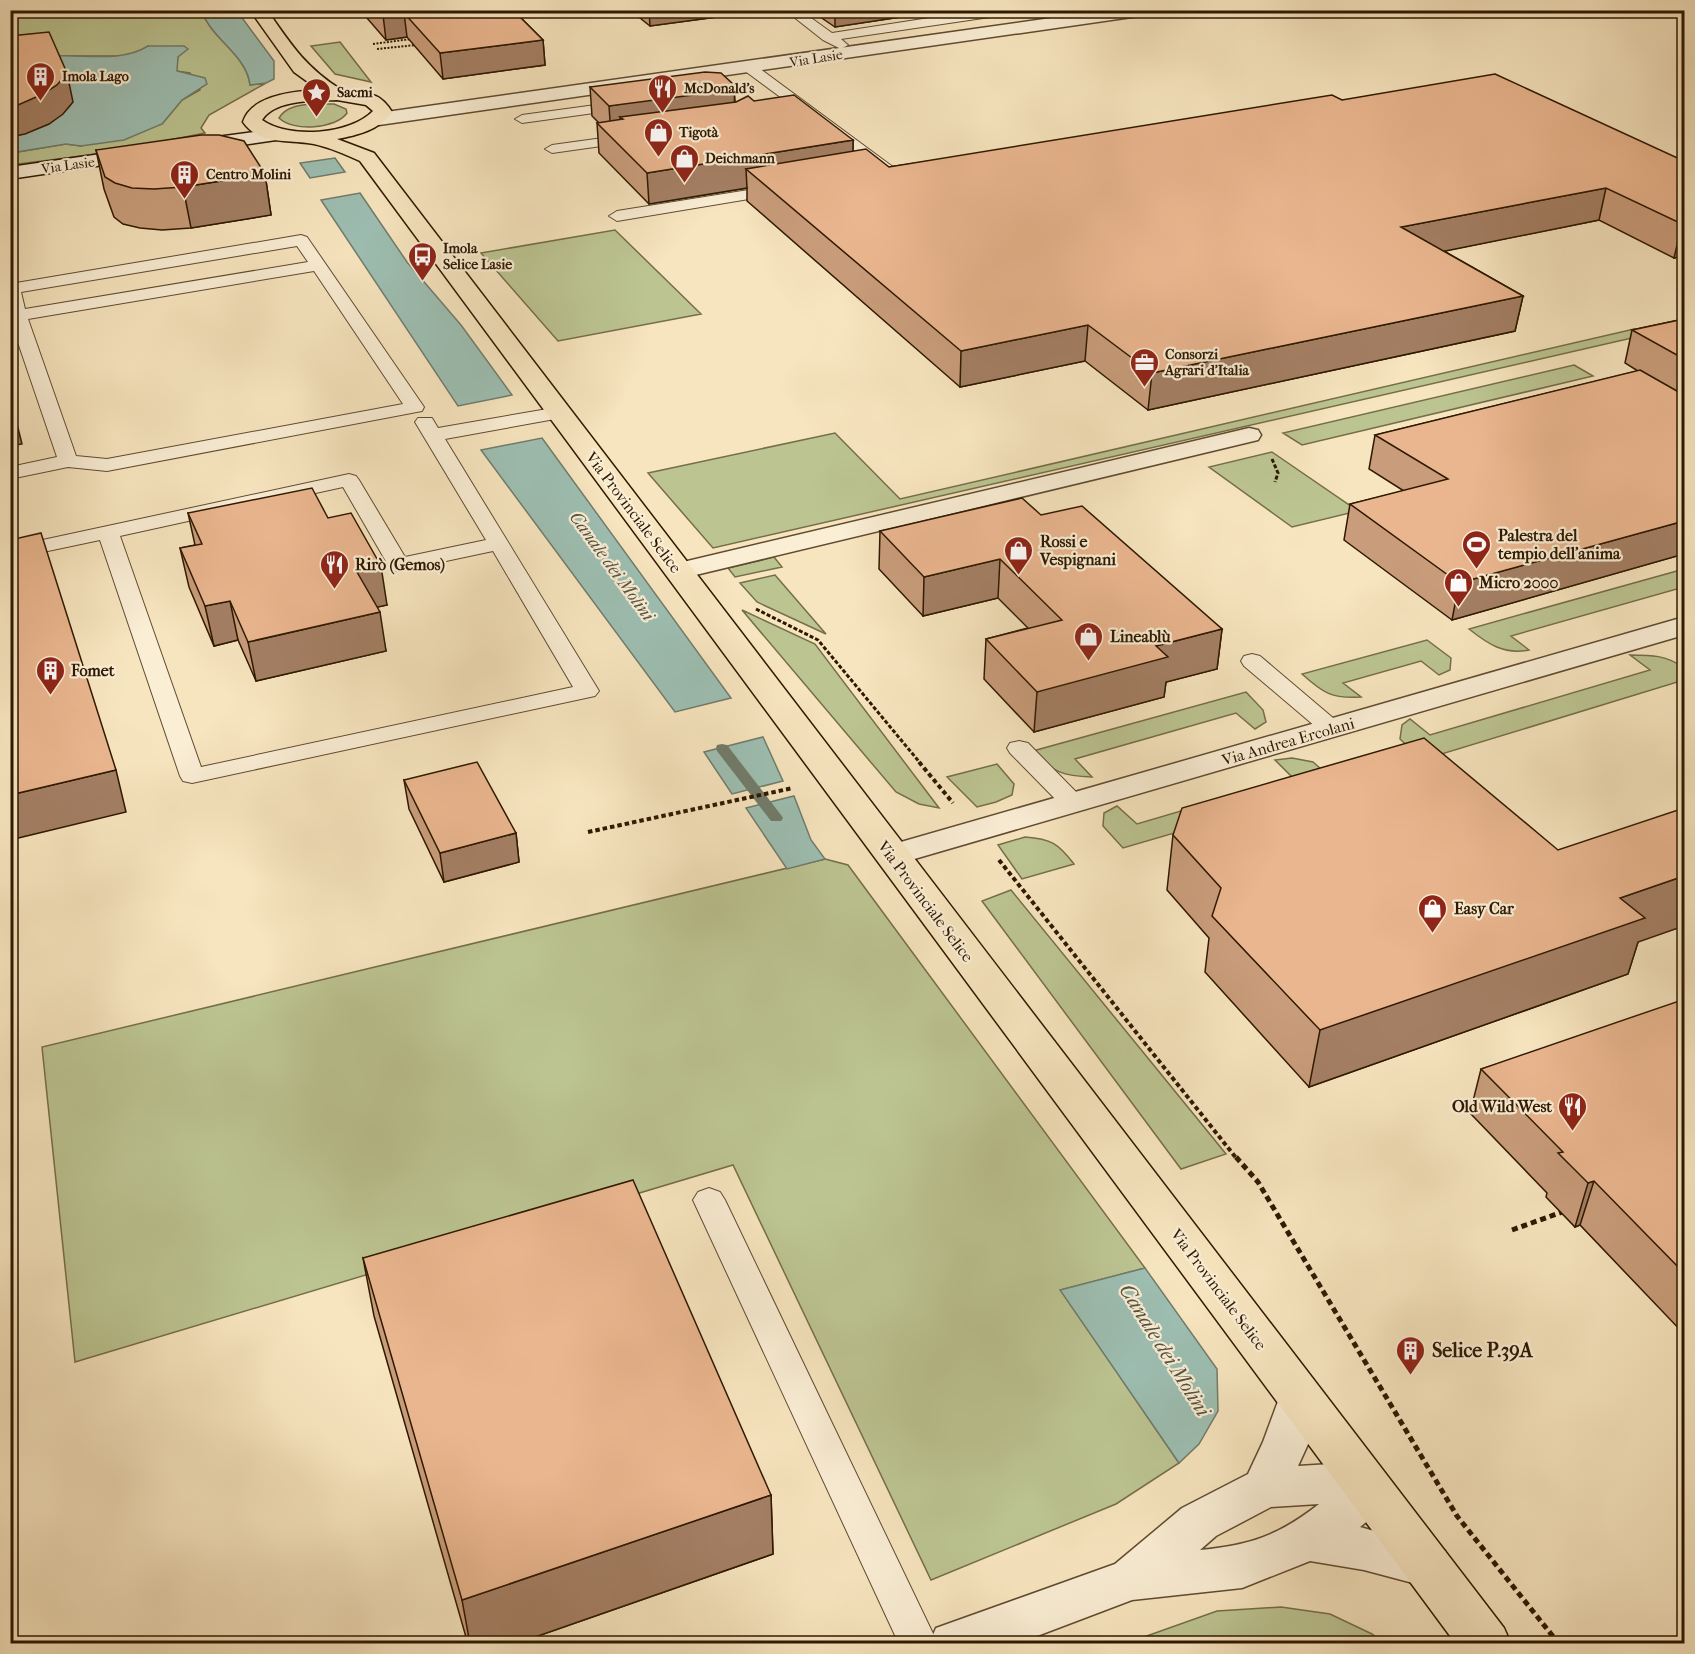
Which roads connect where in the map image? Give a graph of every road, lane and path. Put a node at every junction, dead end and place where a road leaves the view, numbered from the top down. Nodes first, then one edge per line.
1 (258, 10) edge
2 (791, 10) edge
3 (1010, 10) edge
4 (1146, 10) edge
5 (828, 37) junction
6 (419, 38) edge
7 (373, 44) dead end
8 (423, 44) edge
9 (377, 49) dead end
10 (851, 53) junction
11 (300, 68) junction
12 (750, 68) junction
13 (337, 95) junction
14 (278, 102) junction
15 (637, 103) edge
16 (374, 116) junction
17 (522, 119) dead end
18 (252, 122) junction
19 (276, 135) junction
20 (646, 136) edge
21 (308, 138) junction
22 (168, 149) junction
23 (552, 149) dead end
24 (367, 157) junction
25 (10, 174) edge
26 (867, 175) edge
27 (799, 186) edge
28 (617, 216) dead end
29 (319, 265) junction
30 (18, 315) junction
31 (415, 407) junction
32 (559, 413) junction
33 (433, 435) junction
34 (1249, 435) dead end
35 (1266, 455) dead end
36 (68, 461) junction
37 (10, 472) edge
38 (1275, 482) dead end
39 (108, 532) junction
40 (498, 544) junction
41 (10, 553) edge
42 (715, 562) junction
43 (679, 571) junction
44 (1684, 626) edge
45 (1252, 661) dead end
46 (1331, 728) junction
47 (1019, 748) dead end
48 (794, 788) dead end
49 (1073, 803) junction
50 (975, 830) junction
51 (588, 832) dead end
52 (892, 855) junction
53 (709, 1200) dead end
54 (1572, 1208) dead end
55 (1512, 1230) dead end
56 (1300, 1398) junction
57 (1368, 1486) junction
58 (1265, 1488) junction
59 (1309, 1540) junction
60 (1428, 1566) junction
61 (1132, 1579) junction
62 (919, 1644) edge
63 (954, 1644) edge
64 (1486, 1644) edge
65 (1559, 1644) edge

1 - 11 main road
2 - 5 lane
3 - 5 lane
4 - 10 street, Via Lasie
5 - 10 lane
6 - 7 path
8 - 9 path
10 - 12 street, Via Lasie
11 - 13 main road
11 - 14 main road
12 - 16 street, Via Lasie
12 - 26 lane
13 - 14 main road
13 - 16 main road
14 - 18 main road
15 - 17 lane
16 - 21 main road
16 - 24 main road
18 - 19 main road
18 - 22 street, Via Lasie
19 - 21 main road
19 - 22 street, Via Lasie
20 - 23 lane
21 - 24 main road
22 - 25 street, Via Lasie
24 - 32 main road, Via Provinciale Selice
27 - 28 lane
29 - 30 lane
29 - 30 lane
29 - 31 lane
30 - 36 lane
31 - 33 lane
31 - 36 lane
32 - 33 lane
32 - 43 main road, Via Provinciale Selice
33 - 40 lane
34 - 42 street
35 - 38 path
36 - 37 lane
39 - 40 lane
39 - 40 lane
39 - 41 lane
42 - 43 street
42 - 50 path
43 - 52 main road, Via Provinciale Selice
44 - 46 street, Via Andrea Ercolani
45 - 46 lane
46 - 49 street, Via Andrea Ercolani
47 - 49 lane
48 - 51 path
49 - 50 street, Via Andrea Ercolani
50 - 52 street, Via Andrea Ercolani
50 - 65 path
52 - 56 main road, Via Provinciale Selice
53 - 62 lane
54 - 55 path
56 - 57 main road, Via Provinciale Selice
56 - 58 street
57 - 58 street
57 - 59 street
57 - 60 main road, Via Provinciale Selice
58 - 61 street
59 - 60 street
59 - 61 street
60 - 64 main road, Via Provinciale Selice
61 - 63 street

